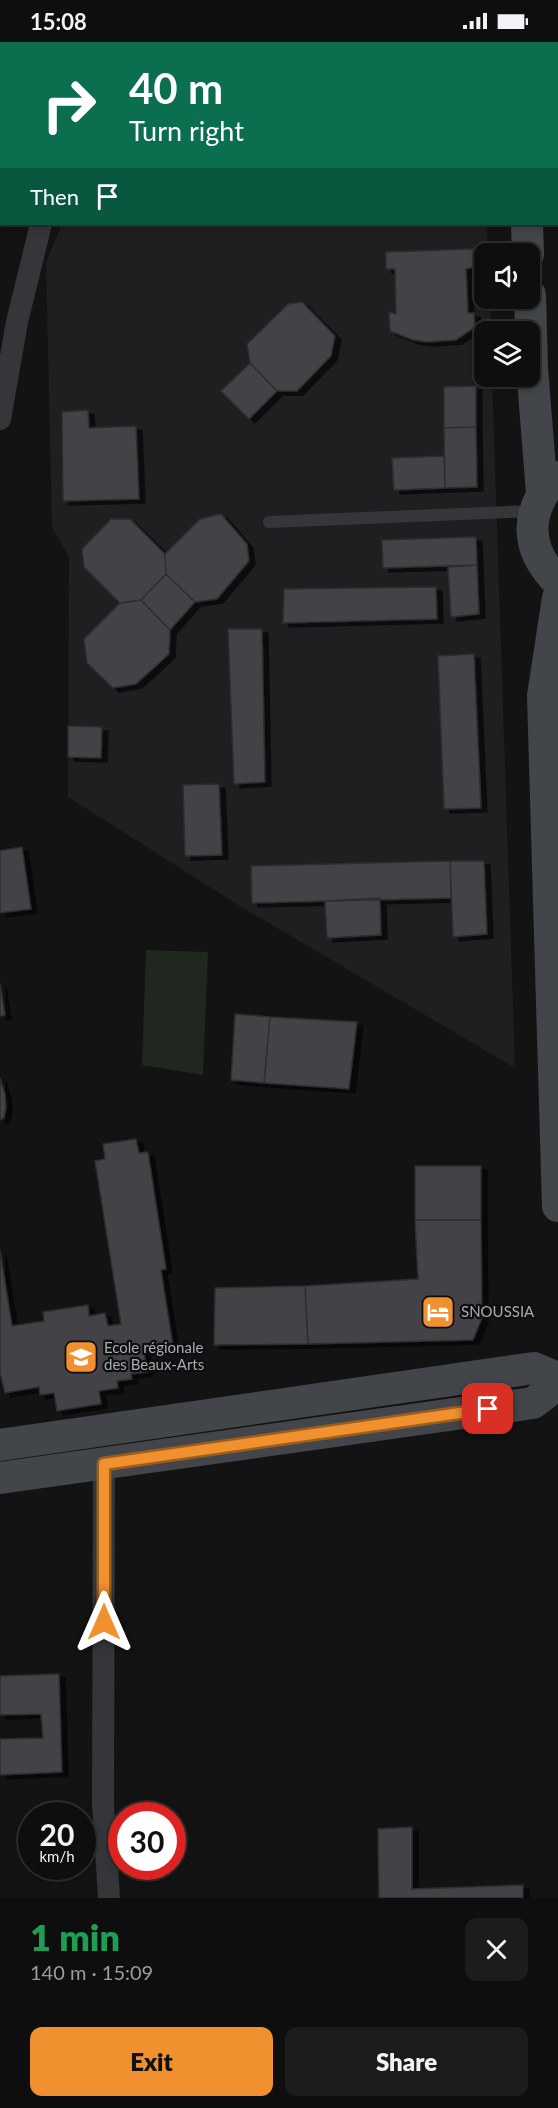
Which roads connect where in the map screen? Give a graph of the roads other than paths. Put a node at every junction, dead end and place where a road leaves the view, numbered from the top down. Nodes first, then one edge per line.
1 (41, 225) edge
2 (527, 225) edge
3 (528, 243) edge
4 (530, 309) edge
5 (9, 320) edge
6 (0, 419) edge
7 (545, 493) edge
8 (269, 522) dead end
9 (558, 582) edge
10 (558, 598) edge
11 (558, 1206) edge
12 (558, 1378) edge
13 (558, 1384) edge
14 (0, 1445) edge
15 (104, 1464) junction
16 (0, 1478) edge
17 (109, 1898) edge

1 - 5 street
2 - 3 main road
4 - 7 main road
5 - 6 street
7 - 8 lane
7 - 9 main road
10 - 11 main road
12 - 14 main road
13 - 15 main road
15 - 16 main road
15 - 17 street

